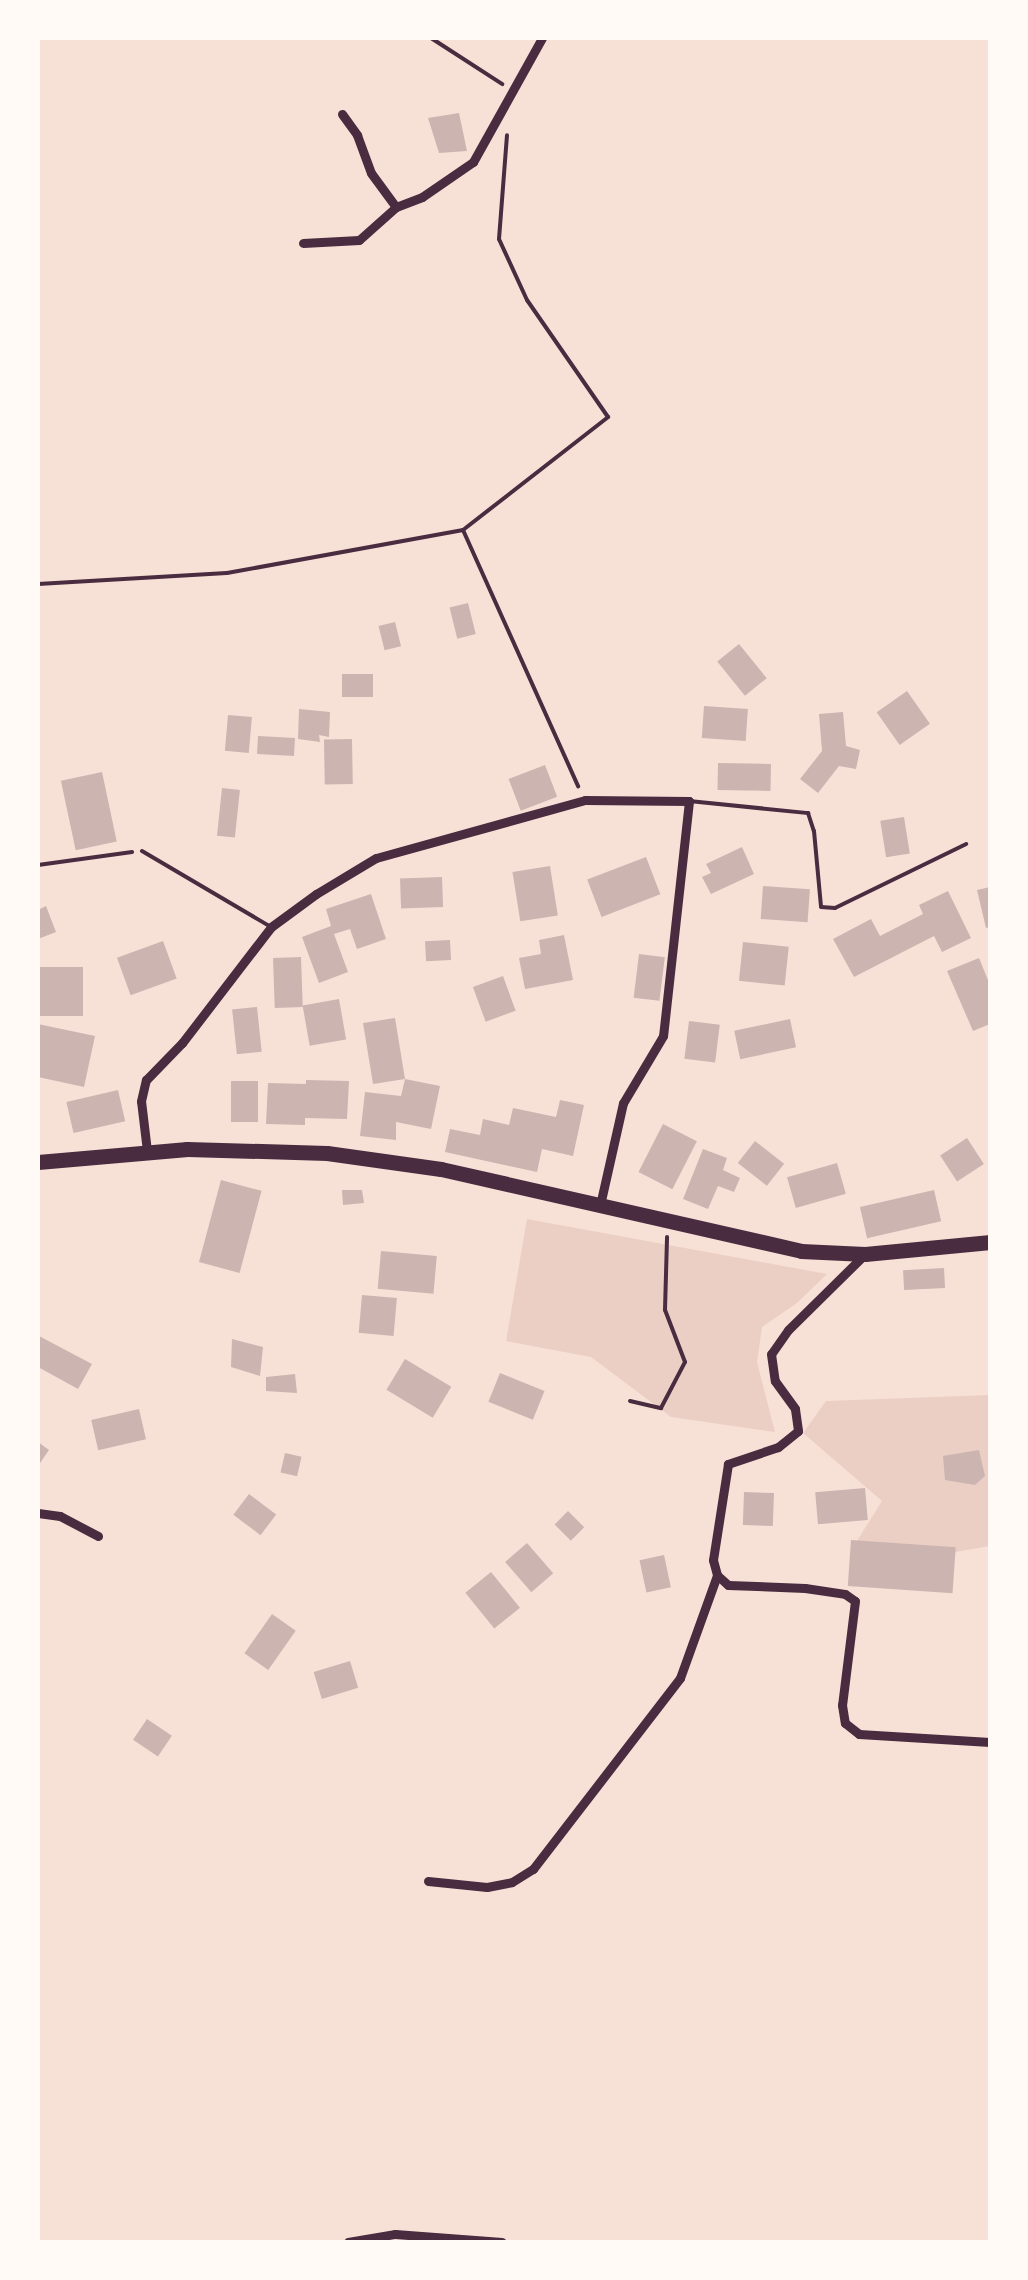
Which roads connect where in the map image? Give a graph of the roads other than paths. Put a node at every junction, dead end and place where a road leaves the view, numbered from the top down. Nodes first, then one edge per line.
1 (542, 38) edge
2 (342, 114) dead end
3 (396, 207) junction
4 (304, 243) dead end
5 (689, 801) junction
6 (966, 844) dead end
7 (142, 851) road end
8 (271, 927) junction
9 (147, 1151) junction
10 (38, 1162) edge
11 (600, 1205) junction
12 (990, 1242) edge
13 (865, 1254) junction
14 (38, 1513) edge
15 (98, 1536) dead end
16 (717, 1574) junction
17 (990, 1742) edge
18 (428, 1881) dead end
19 (348, 2242) edge
20 (502, 2242) edge

1 - 3 street
2 - 3 street
3 - 4 street
5 - 6 lane
5 - 8 street
5 - 11 street
7 - 8 lane
8 - 9 street
9 - 10 highway
9 - 11 highway
11 - 13 highway
12 - 13 highway
13 - 16 street
14 - 15 street
16 - 17 street
16 - 18 street
19 - 20 street

